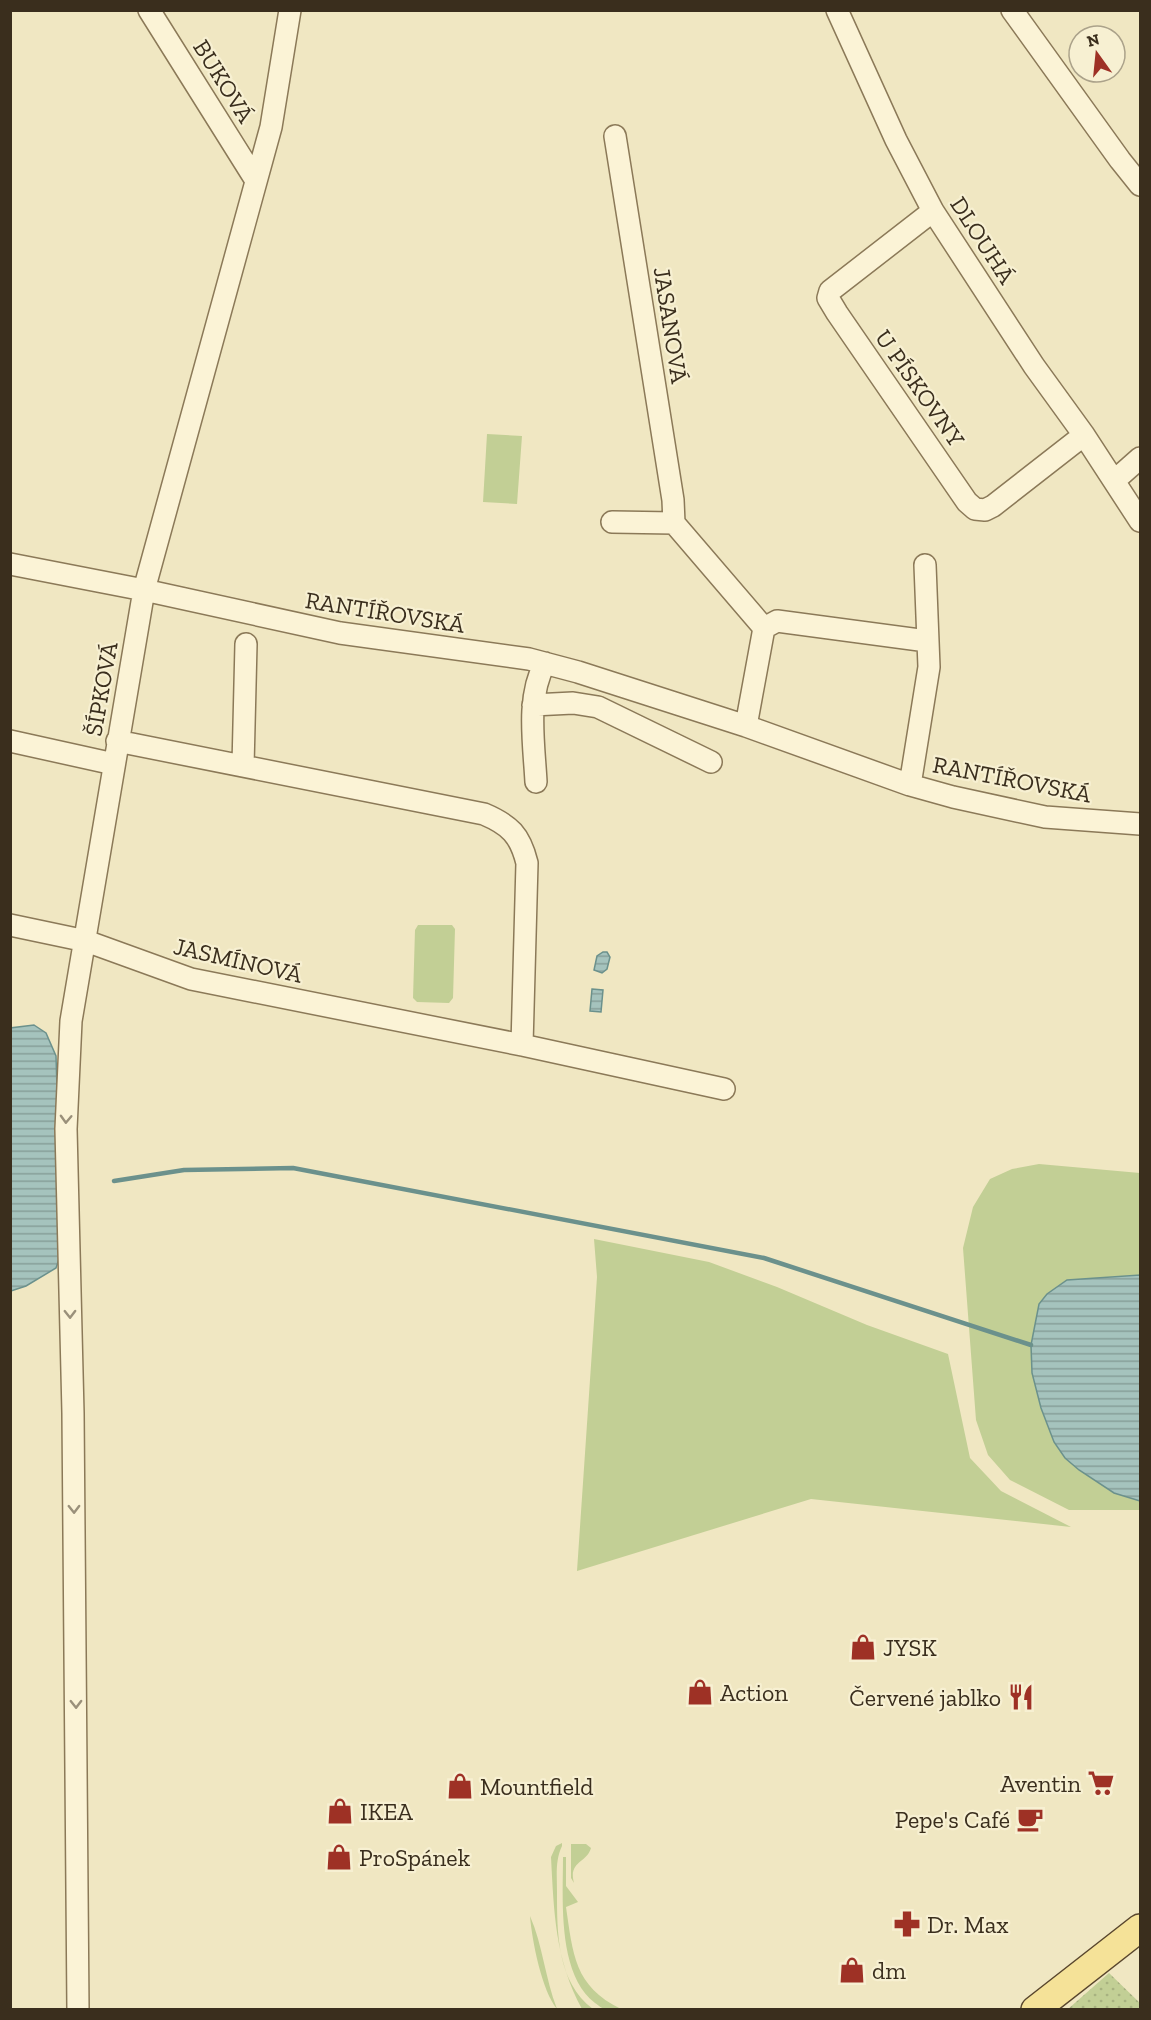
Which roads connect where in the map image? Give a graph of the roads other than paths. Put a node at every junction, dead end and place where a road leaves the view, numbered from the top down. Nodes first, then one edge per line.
1 (149, 10) edge
2 (290, 10) edge
3 (837, 10) edge
4 (1012, 10) edge
5 (615, 136) dead end
6 (255, 179) junction
7 (1140, 185) edge
8 (933, 211) junction
9 (1084, 435) junction
10 (1140, 458) edge
11 (1114, 481) junction
12 (1140, 521) edge
13 (612, 522) dead end
14 (674, 523) junction
15 (10, 564) edge
16 (925, 566) dead end
17 (144, 590) junction
18 (764, 628) junction
19 (927, 641) junction
20 (246, 644) dead end
21 (545, 663) junction
22 (533, 705) junction
23 (746, 726) junction
24 (10, 741) edge
25 (117, 741) junction
26 (711, 762) dead end
27 (114, 764) junction
28 (243, 766) junction
29 (536, 782) dead end
30 (910, 785) junction
31 (1140, 824) edge
32 (10, 925) edge
33 (86, 941) junction
34 (522, 1045) junction
35 (724, 1089) dead end
36 (1140, 1928) edge
37 (78, 2010) edge
38 (1035, 2010) edge

1 - 6 street, BUKOVÁ
2 - 6 street, ŠÍPKOVÁ
3 - 8 street, DLOUHÁ
4 - 7 street
5 - 14 street, JASANOVÁ
6 - 17 street, ŠÍPKOVÁ
8 - 9 street, DLOUHÁ
8 - 9 street, U PÍSKOVNY
9 - 11 street, DLOUHÁ
10 - 11 street
11 - 12 street, DLOUHÁ
13 - 14 street
14 - 18 street
15 - 17 street, RANTÍŘOVSKÁ
16 - 19 street, RANTÍŘOVSKÁ
17 - 21 street, RANTÍŘOVSKÁ
17 - 25 street, ŠÍPKOVÁ
18 - 19 street
18 - 23 street
19 - 30 street, RANTÍŘOVSKÁ
20 - 28 street
21 - 22 street
21 - 23 street, RANTÍŘOVSKÁ
22 - 26 street
22 - 29 street
23 - 30 street, RANTÍŘOVSKÁ
24 - 27 street, ŠÍPKOVÁ
25 - 27 street, ŠÍPKOVÁ
25 - 28 street
27 - 33 street
28 - 34 street
30 - 31 street, RANTÍŘOVSKÁ
32 - 33 street, JASMÍNOVÁ
33 - 34 street, JASMÍNOVÁ
33 -> 37 street
34 - 35 street, JASMÍNOVÁ
36 - 38 main road

